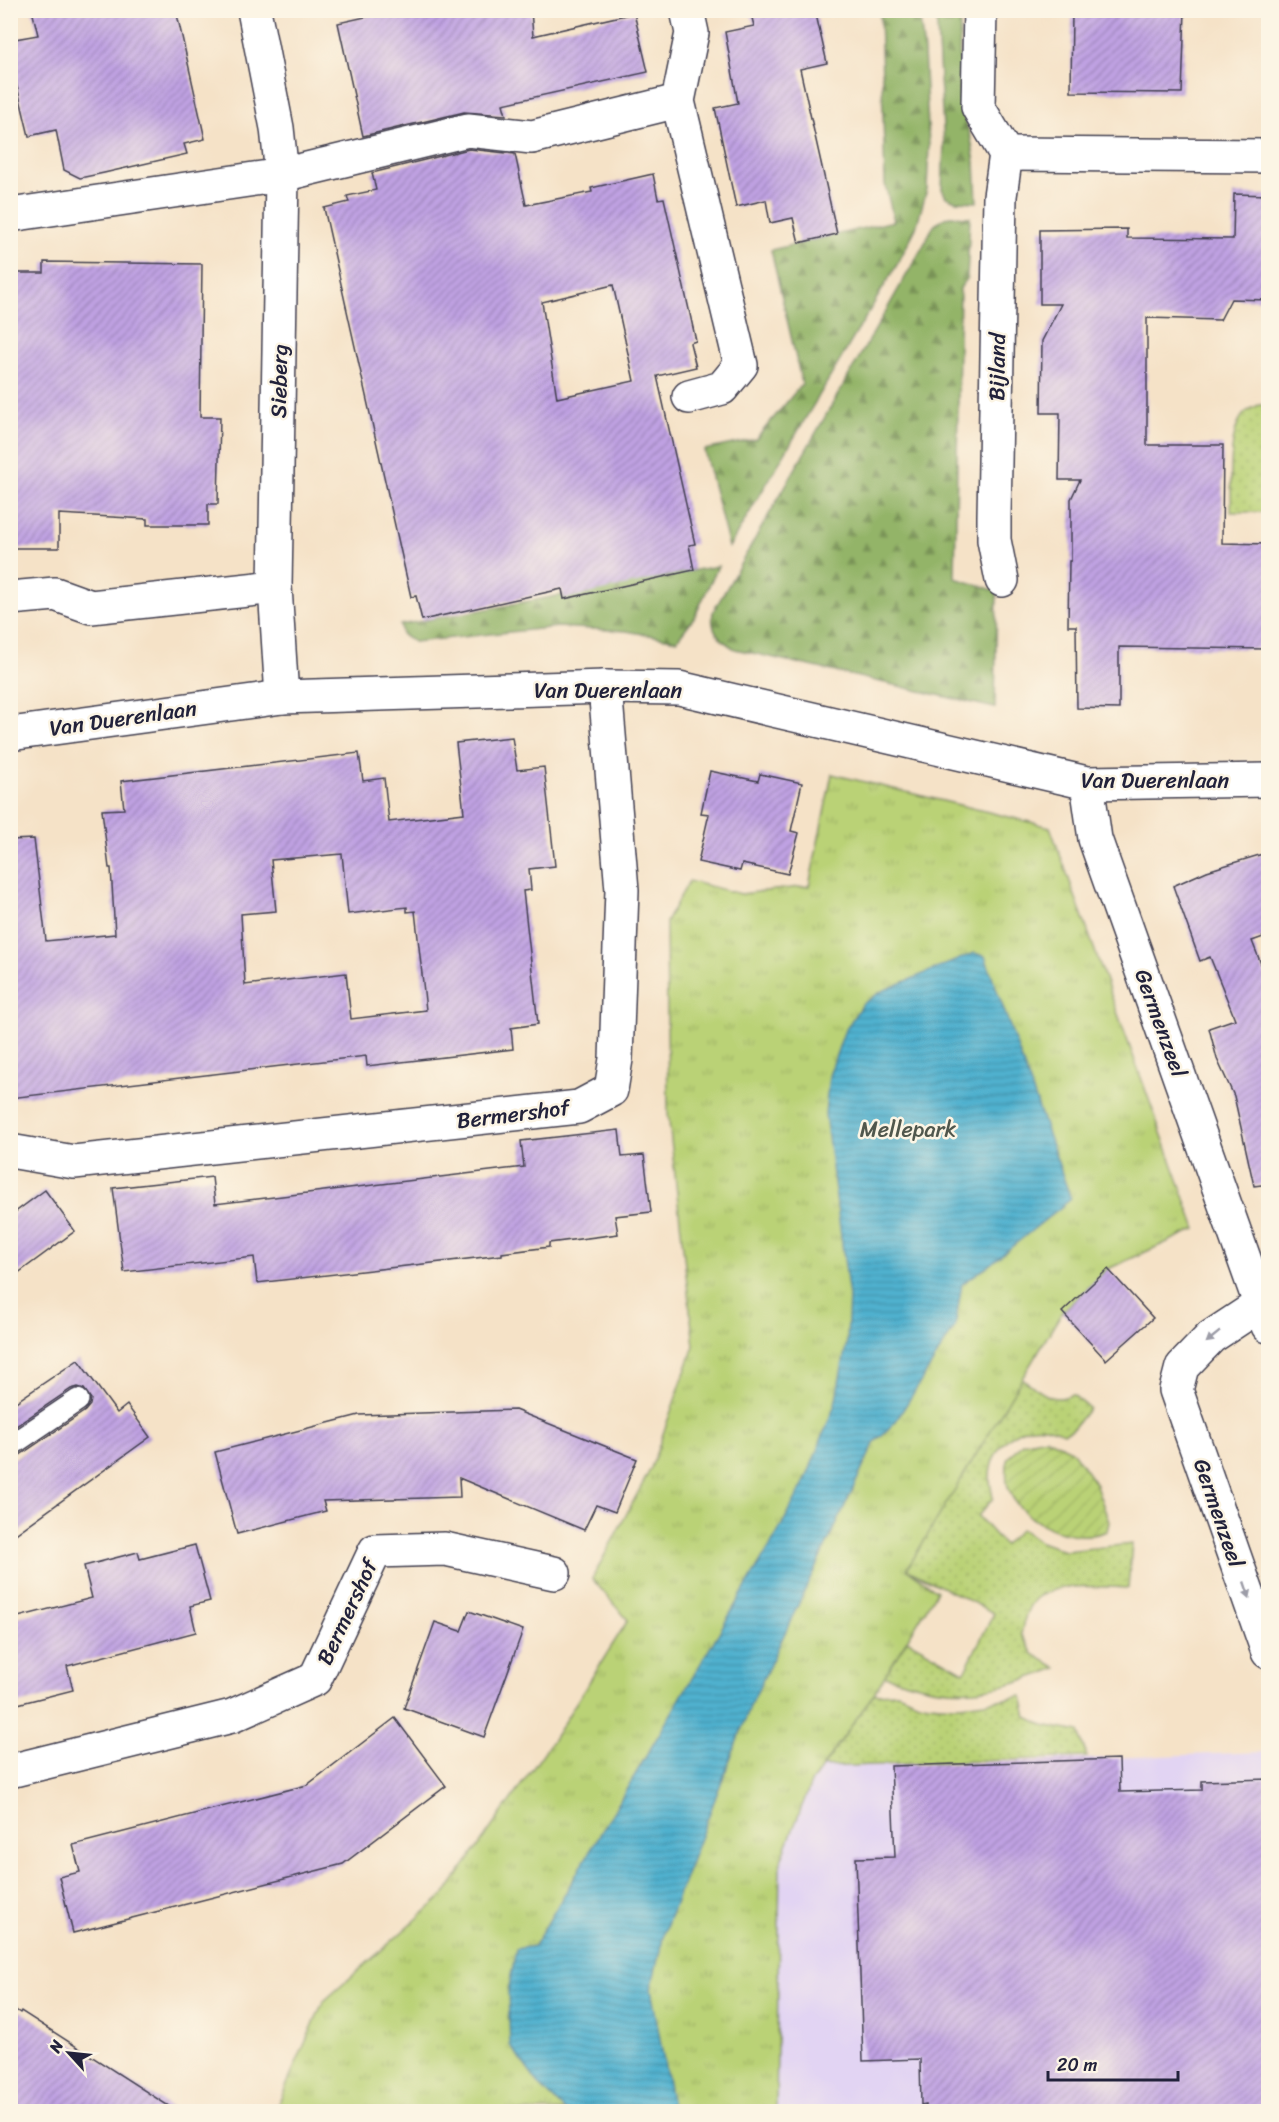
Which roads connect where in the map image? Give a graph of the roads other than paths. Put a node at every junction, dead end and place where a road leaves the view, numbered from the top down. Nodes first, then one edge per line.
1 (254, 10) edge
2 (687, 10) edge
3 (980, 10) edge
4 (678, 101) junction
5 (1006, 154) junction
6 (1269, 156) edge
7 (282, 175) junction
8 (10, 215) edge
9 (689, 397) dead end
10 (1002, 580) dead end
11 (275, 587) junction
12 (10, 598) edge
13 (605, 687) junction
14 (282, 697) junction
15 (10, 734) edge
16 (1269, 780) edge
17 (1087, 783) junction
18 (10, 1150) edge
19 (1257, 1257) edge
20 (1265, 1315) edge
21 (78, 1400) dead end
22 (10, 1446) edge
23 (554, 1573) dead end
24 (1269, 1652) edge
25 (10, 1772) edge

1 - 7 street, Sieberg
2 - 4 street
3 - 5 street
4 - 7 street
4 - 9 street
5 - 6 street
5 - 10 street, Bijland
7 - 8 street
7 - 11 street, Sieberg
11 - 12 street
11 - 14 street, Sieberg
13 - 14 street, Van Duerenlaan
13 - 17 street, Van Duerenlaan
13 - 18 street, Bermershof
14 - 15 street, Van Duerenlaan
16 - 17 street, Van Duerenlaan
17 - 19 street, Germenzeel
19 - 20 street, Germenzeel
20 -> 24 street, Germenzeel
21 - 22 lane
23 - 25 street, Bermershof

